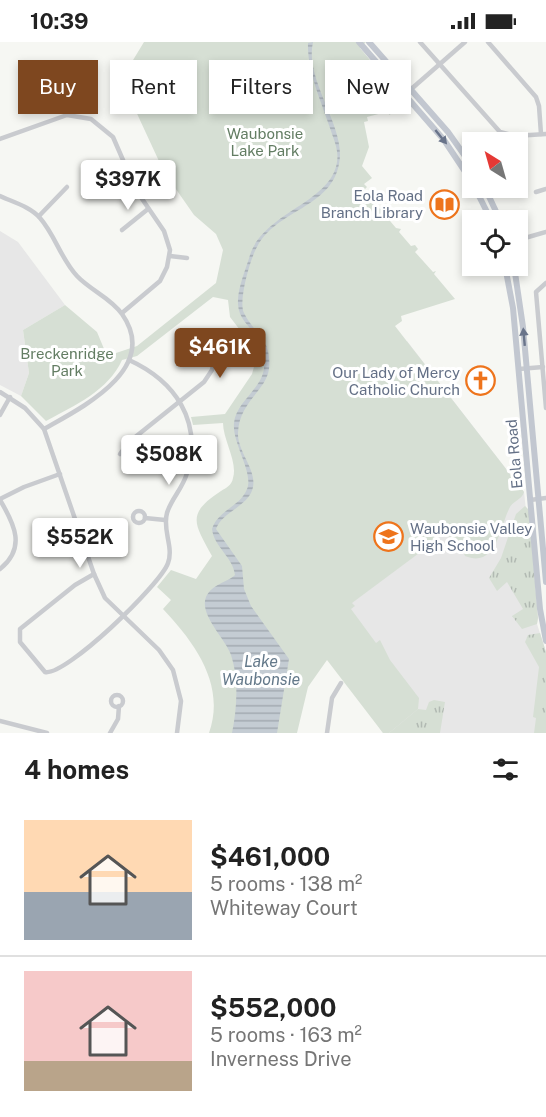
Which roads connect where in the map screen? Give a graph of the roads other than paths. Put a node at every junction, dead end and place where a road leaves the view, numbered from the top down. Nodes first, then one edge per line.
1 (359, 42) edge
2 (369, 42) edge
3 (420, 42) edge
4 (465, 42) edge
5 (488, 42) edge
6 (375, 60) edge
7 (385, 60) edge
8 (440, 65) junction
9 (411, 89) joint
10 (411, 102) edge
11 (544, 134) edge
12 (0, 140) edge
13 (462, 152) edge
14 (462, 167) edge
15 (67, 187) dead end
16 (546, 189) edge
17 (536, 192) dead end
18 (0, 196) edge
19 (148, 209) junction
20 (39, 216) junction
21 (122, 230) dead end
22 (546, 232) edge
23 (528, 237) edge
24 (170, 256) junction
25 (188, 258) dead end
26 (507, 276) edge
27 (515, 276) edge
28 (546, 283) edge
29 (122, 313) junction
30 (209, 345) dead end
31 (129, 360) junction
32 (543, 367) junction
33 (527, 368) junction
34 (519, 369) junction
35 (0, 392) edge
36 (10, 397) junction
37 (181, 400) junction
38 (546, 408) edge
39 (0, 415) edge
40 (44, 429) junction
41 (120, 454) dead end
42 (60, 474) junction
43 (542, 498) edge
44 (0, 500) edge
45 (530, 500) junction
46 (145, 518) dead end
47 (165, 520) junction
48 (0, 569) edge
49 (94, 574) junction
50 (546, 582) edge
51 (122, 617) junction
52 (546, 640) edge
53 (341, 683) dead end
54 (119, 706) dead end
55 (0, 721) edge
56 (47, 733) edge
57 (110, 733) edge
58 (177, 733) edge
59 (327, 733) edge

1 - 6 main road
2 - 7 main road
3 - 8 street
4 - 8 street
5 - 11 street
8 - 9 street
8 - 11 street
9 - 13 main road
10 -> 14 main road
12 - 19 street
15 - 20 street
16 - 17 street
18 - 20 street
19 - 21 street
19 - 24 street
20 - 29 street
22 - 23 street
24 - 25 street
24 - 29 street
26 - 34 main road, Eola Road
33 -> 27 main road, Eola Road
28 - 32 street
29 - 31 street
30 - 37 street
31 - 37 street
31 - 40 street
32 - 33 street
32 - 38 street
33 - 34 street
33 - 43 main road, Eola Road
34 - 45 main road, Eola Road
35 - 36 street
36 - 39 street
36 - 40 street
37 - 41 street
37 - 47 street
40 - 42 street
42 - 44 street
42 - 49 street
43 - 45 street
43 - 50 main road, Eola Road
44 - 48 street
45 - 52 main road, Eola Road
46 - 47 street
47 - 51 street
49 - 51 street
49 - 51 street
51 - 58 street
53 - 59 street
54 - 57 street
55 - 56 street

